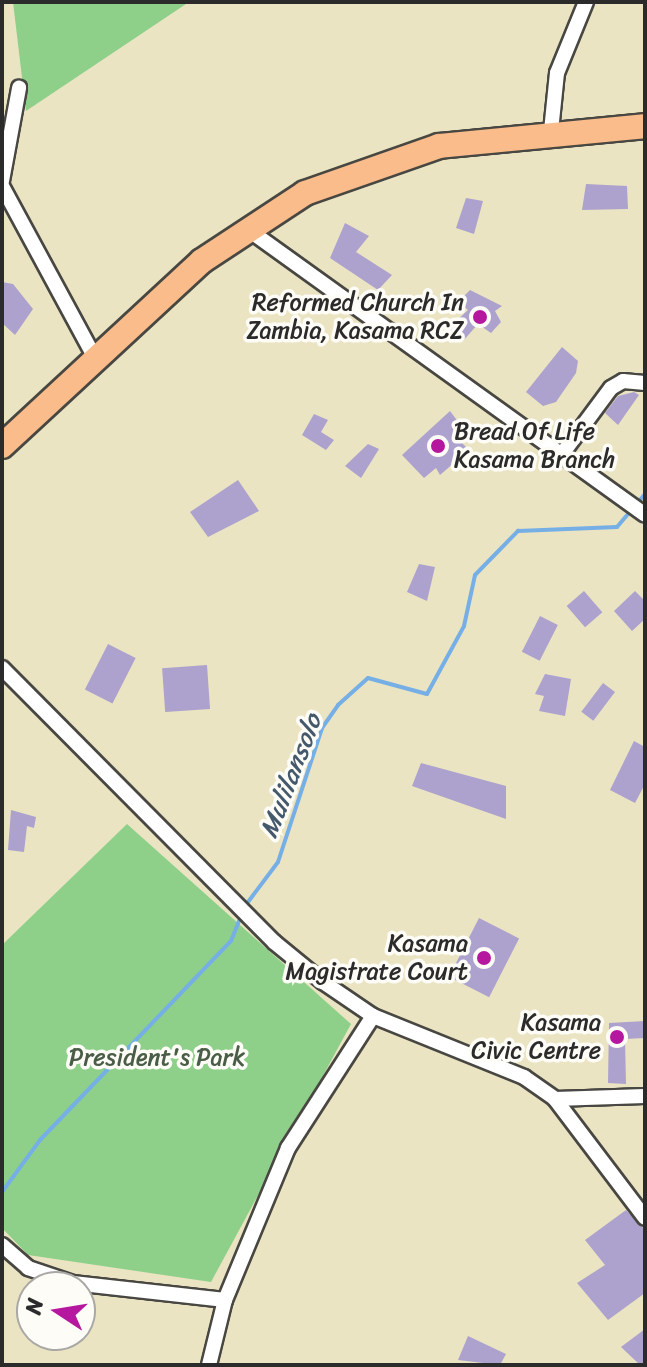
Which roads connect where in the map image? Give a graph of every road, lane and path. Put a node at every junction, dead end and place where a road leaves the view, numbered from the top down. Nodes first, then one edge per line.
1 (586, 2) edge
2 (19, 88) dead end
3 (645, 126) edge
4 (551, 131) junction
5 (2, 183) edge
6 (245, 227) junction
7 (95, 358) junction
8 (645, 383) edge
9 (2, 446) edge
10 (562, 454) junction
11 (643, 514) edge
12 (2, 668) edge
13 (373, 1016) junction
14 (645, 1096) edge
15 (555, 1099) junction
16 (645, 1218) edge
17 (2, 1245) edge
18 (225, 1300) junction
19 (209, 1365) edge

1 - 4 street
2 - 5 street
3 - 4 main road
4 - 6 main road
5 - 7 street
6 - 7 main road
6 - 10 street
7 - 9 main road
8 - 10 street
10 - 11 street
12 - 13 street
13 - 15 street
13 - 18 street
14 - 15 street
15 - 16 street
17 - 18 street
18 - 19 street

